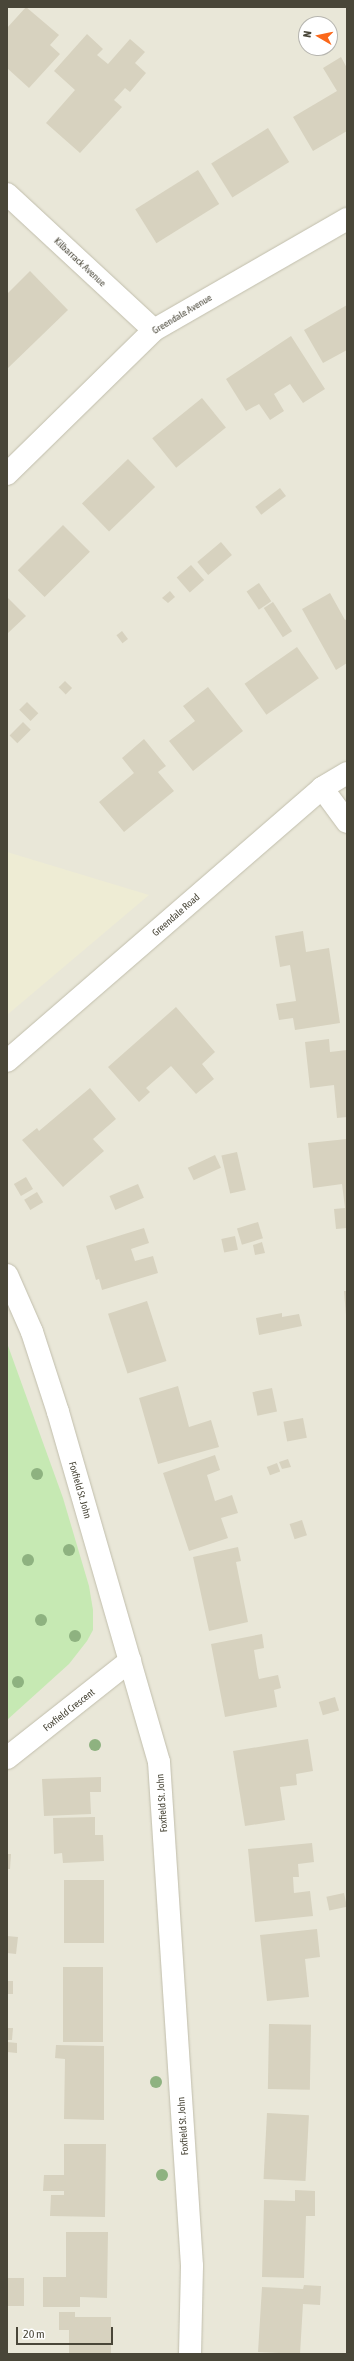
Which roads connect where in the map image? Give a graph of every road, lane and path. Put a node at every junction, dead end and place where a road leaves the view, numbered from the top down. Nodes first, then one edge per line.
1 (7, 194) edge
2 (347, 219) edge
3 (154, 330) junction
4 (7, 474) edge
5 (347, 773) edge
6 (322, 788) junction
7 (347, 822) edge
8 (7, 1062) edge
9 (7, 1275) edge
10 (130, 1661) junction
11 (7, 1758) edge
12 (190, 2354) edge

1 - 3 street, Kilbarrack Avenue
2 - 3 street, Greendale Avenue
3 - 4 street, Greendale Avenue
5 - 6 street, Greendale Road
6 - 7 street
6 - 8 street, Greendale Road
9 - 10 street, Foxfield St. John
10 - 11 street, Foxfield Crescent
10 - 12 street, Foxfield St. John

